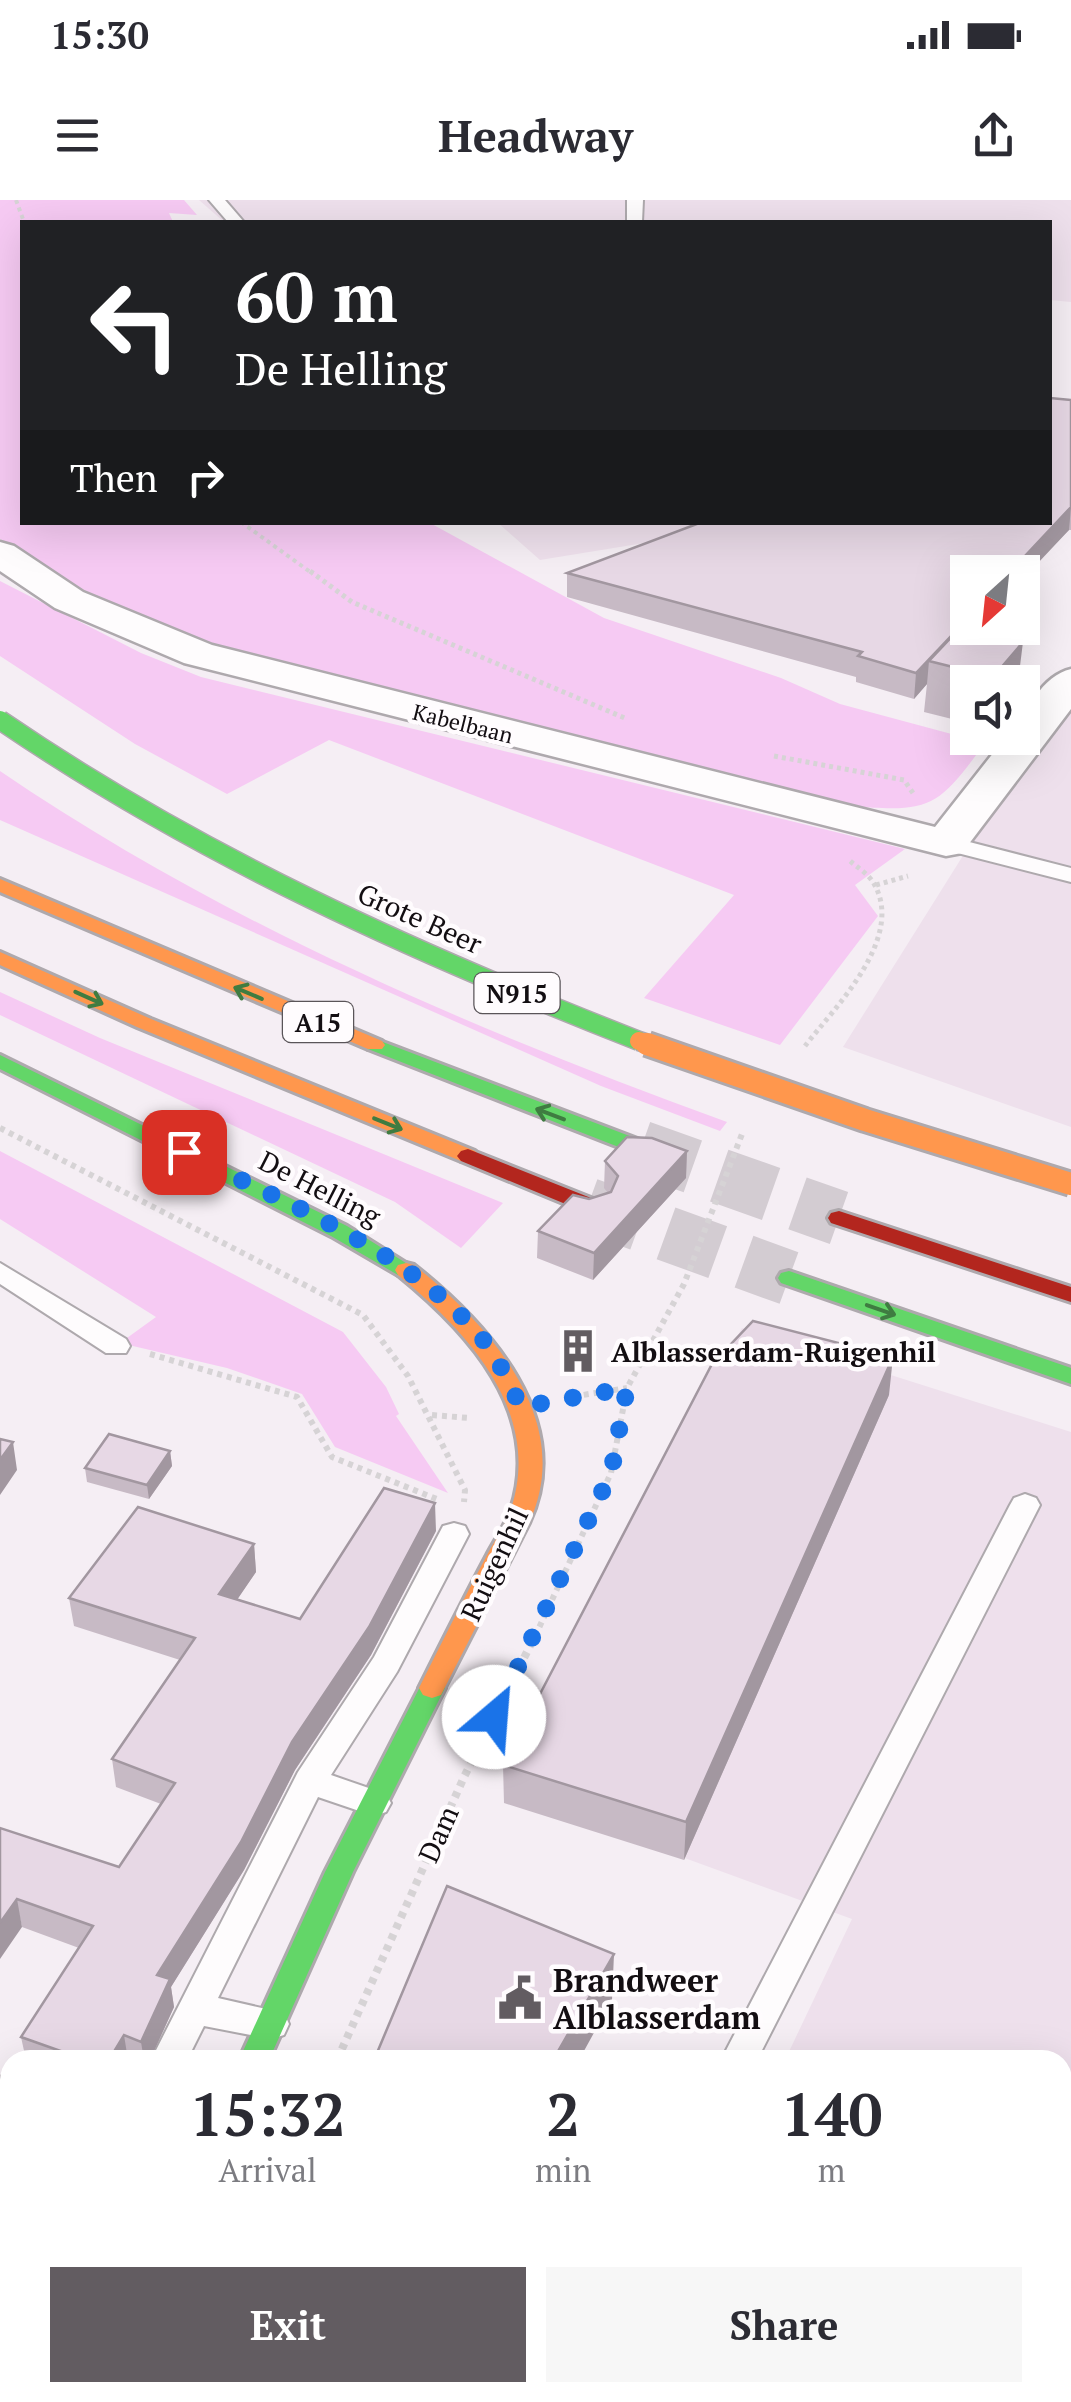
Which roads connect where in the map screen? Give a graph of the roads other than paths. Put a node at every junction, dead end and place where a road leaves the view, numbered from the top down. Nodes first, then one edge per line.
1 (217, 200) edge
2 (234, 220) edge
3 (0, 554) edge
4 (1071, 681) edge
5 (0, 720) edge
6 (946, 843) junction
7 (1071, 874) edge
8 (0, 885) edge
9 (0, 958) edge
10 (0, 1061) edge
11 (641, 1148) tunnel mouth
12 (1071, 1184) edge
13 (588, 1205) tunnel mouth
14 (839, 1218) tunnel mouth
15 (0, 1272) edge
16 (789, 1278) tunnel mouth
17 (1071, 1295) edge
18 (116, 1346) road end
19 (1071, 1376) edge
20 (521, 1407) joint
21 (1025, 1505) dead end
22 (458, 1517) road end
23 (386, 1664) junction
24 (438, 1682) junction
25 (310, 1781) junction
26 (374, 1803) junction
27 (196, 2009) junction
28 (271, 2024) junction
29 (173, 2050) edge
30 (259, 2050) edge
31 (744, 2050) edge

1 - 2 lane
3 - 6 street, Kabelbaan
4 - 6 street
5 - 12 main road, Grote Beer / N915, bridge
6 - 7 lane
11 -> 8 main road, A15
9 -> 13 main road, A15
10 - 20 main road, De Helling
14 - 17 main road
15 - 18 lane
16 -> 19 main road
20 - 24 main road, Ruigenhil
21 - 31 lane
22 - 23 lane
23 - 24 lane
23 - 25 lane
24 - 26 main road, Ruigenhil
25 - 26 lane
25 - 27 lane
26 - 28 main road, Ruigenhil
27 - 28 lane
27 - 29 lane
28 - 30 main road

